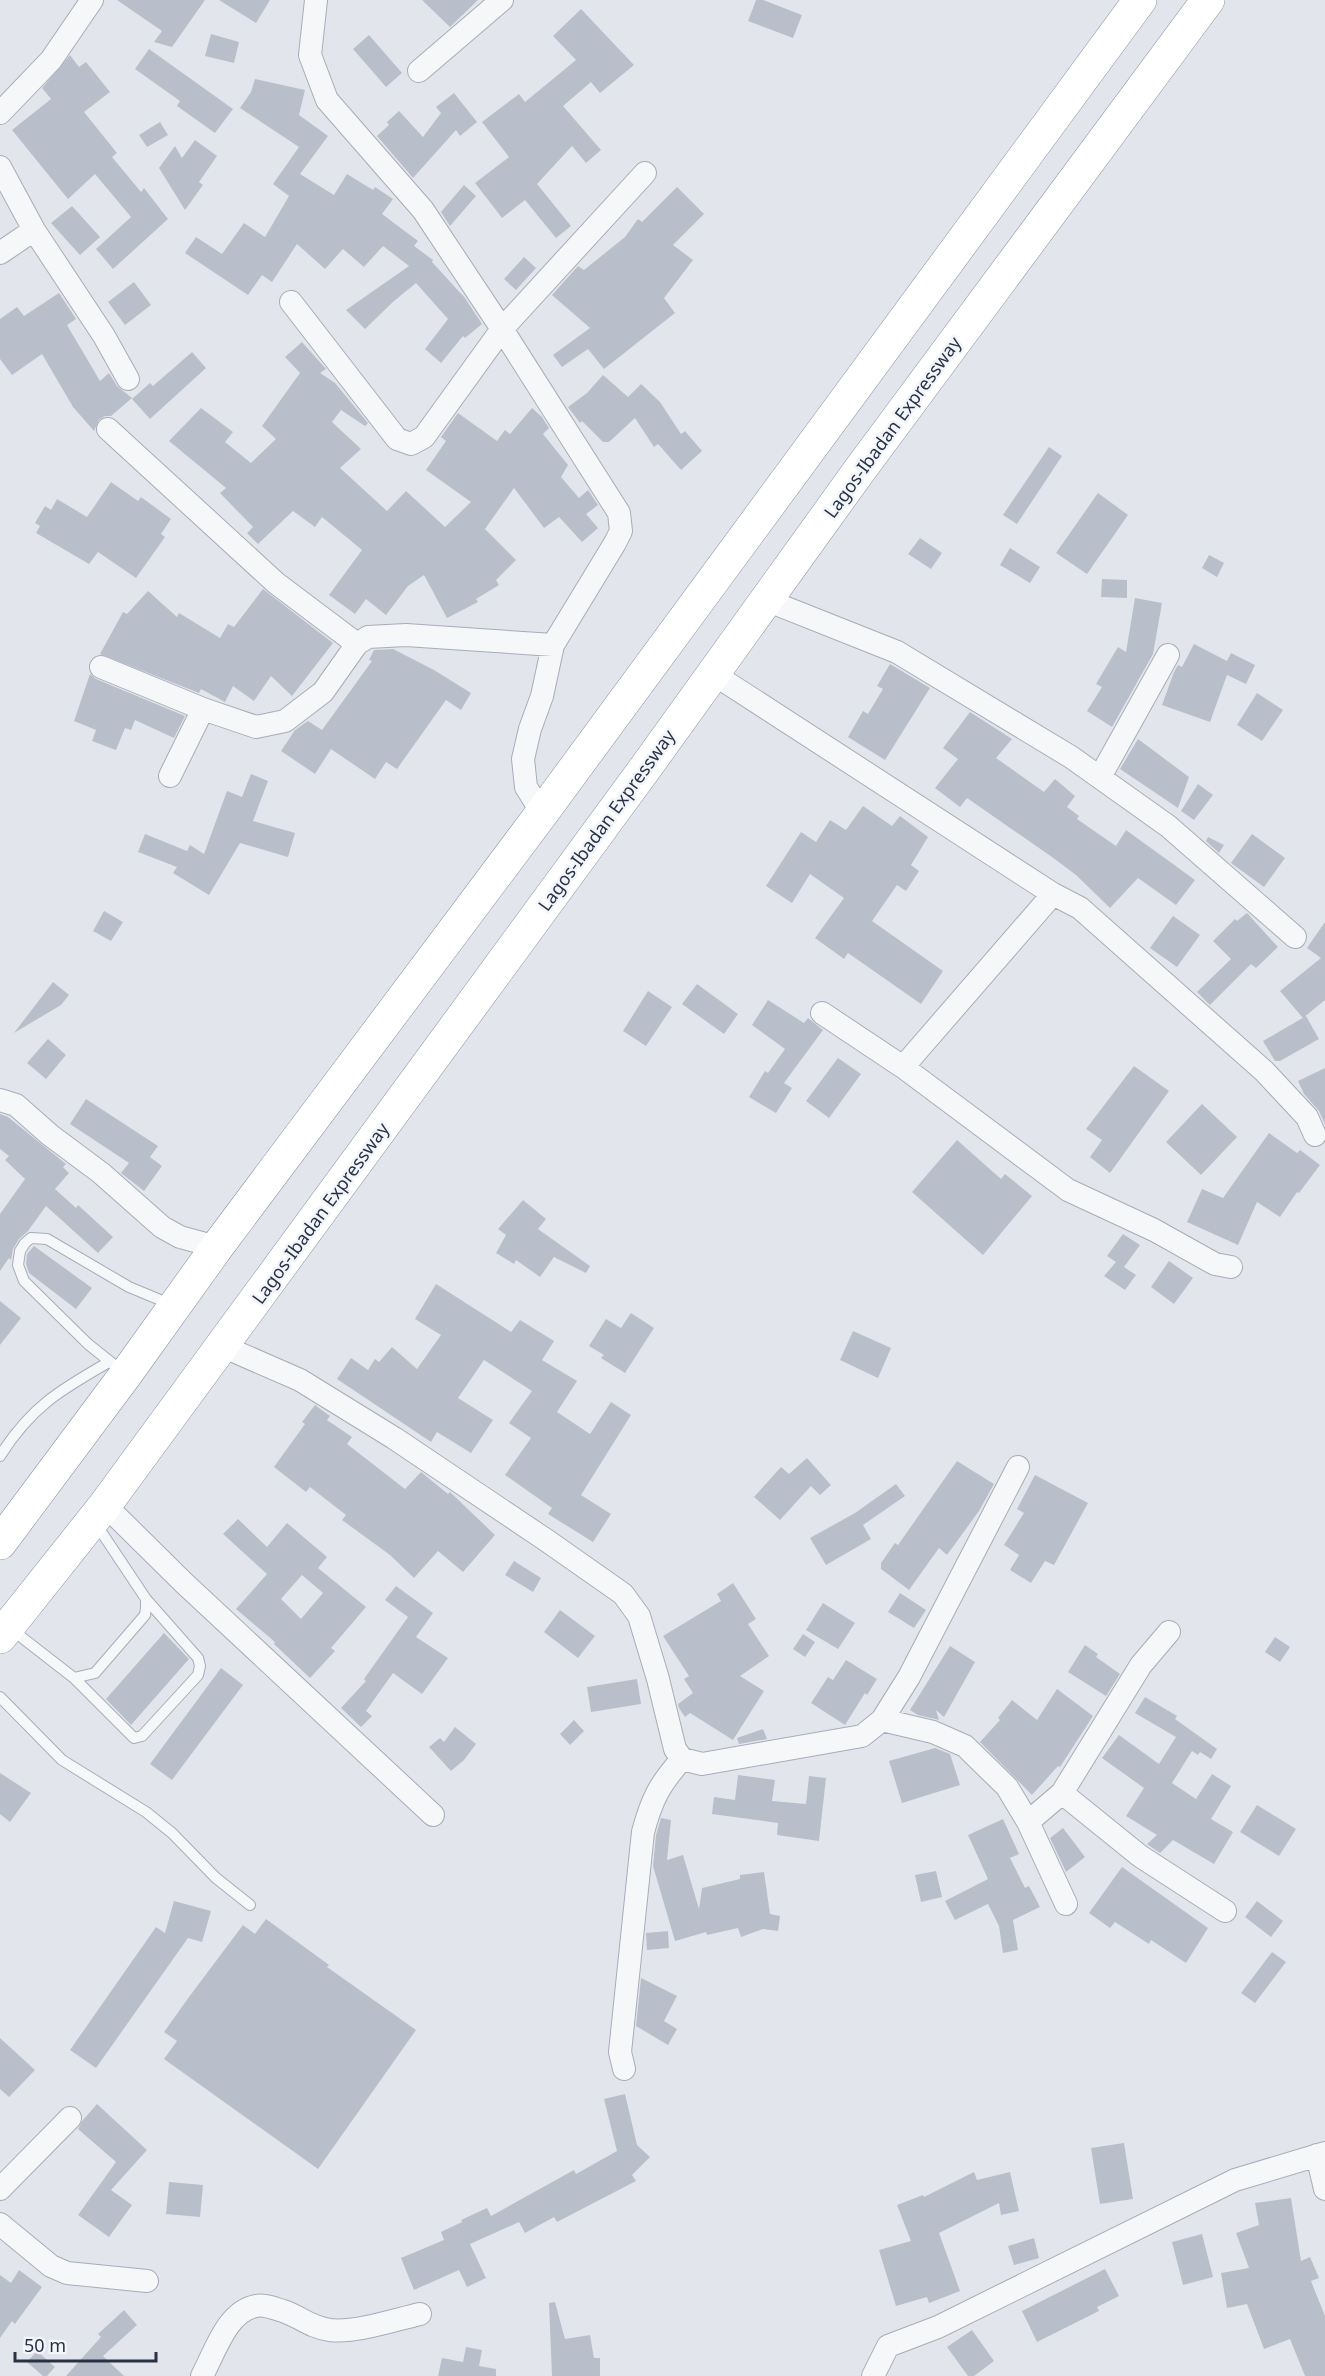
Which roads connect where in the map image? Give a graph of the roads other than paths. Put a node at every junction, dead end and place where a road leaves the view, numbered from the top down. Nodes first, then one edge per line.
1 (92, 0) edge
2 (316, 0) edge
3 (502, 0) edge
4 (1140, 0) edge
5 (1208, 0) edge
6 (419, 71) dead end
7 (0, 113) edge
8 (0, 167) edge
9 (645, 173) dead end
10 (34, 230) junction
11 (0, 253) edge
12 (291, 302) dead end
13 (502, 329) junction
14 (128, 379) dead end
15 (108, 429) dead end
16 (766, 600) junction
17 (357, 644) junction
18 (553, 645) junction
19 (1168, 655) dead end
20 (101, 667) dead end
21 (712, 673) junction
22 (203, 709) junction
23 (170, 776) dead end
24 (1100, 777) junction
25 (542, 813) junction
26 (1053, 894) junction
27 (1295, 937) dead end
28 (822, 1013) dead end
29 (903, 1068) junction
30 (0, 1100) edge
31 (1315, 1134) dead end
32 (217, 1247) junction
33 (1231, 1267) dead end
34 (175, 1307) junction
35 (222, 1347) junction
36 (118, 1368) junction
37 (0, 1456) edge
38 (1018, 1467) dead end
39 (99, 1512) junction
40 (6, 1525) edge
41 (146, 1599) junction
42 (4, 1632) edge
43 (1169, 1632) dead end
44 (74, 1678) junction
45 (0, 1696) edge
46 (882, 1720) junction
47 (682, 1759) junction
48 (1062, 1793) junction
49 (433, 1815) dead end
50 (1028, 1822) junction
51 (1066, 1904) dead end
52 (250, 1905) dead end
53 (1225, 1911) dead end
54 (624, 2069) dead end
55 (70, 2118) dead end
56 (1321, 2154) edge
57 (0, 2189) edge
58 (1325, 2189) edge
59 (0, 2224) edge
60 (147, 2281) dead end
61 (420, 2314) dead end
62 (202, 2376) edge
63 (873, 2376) edge

1 - 7 street
2 - 13 street
3 - 6 street
4 - 25 highway
5 - 16 highway, Lagos-Ibadan Expressway
8 - 10 street
9 - 13 street
10 - 11 street
10 - 14 street
12 - 13 street
13 - 18 street
15 - 17 street
16 - 21 highway, Lagos-Ibadan Expressway
16 - 24 street
17 - 18 street
17 - 22 street
18 - 25 street
19 - 24 street
20 - 22 street
21 - 26 street
21 - 35 highway, Lagos-Ibadan Expressway
22 - 23 street
24 - 27 street
25 - 32 highway
26 - 29 street
26 - 31 street
28 - 29 street
29 - 33 street
30 - 32 street
32 - 34 highway
34 - 36 highway
34 - 36 lane
35 - 39 highway, Lagos-Ibadan Expressway
35 - 47 street
36 - 37 lane
36 - 40 highway
38 - 46 street
39 - 41 lane
39 - 42 highway, Lagos-Ibadan Expressway
39 - 49 street
41 - 44 lane
41 - 44 lane
42 - 44 lane
43 - 48 street
45 - 52 lane
46 - 47 street
46 - 50 street
47 - 54 street
48 - 50 street
48 - 53 street
50 - 51 street
55 - 57 street
56 - 58 street
56 - 63 street
59 - 60 street
61 - 62 street

